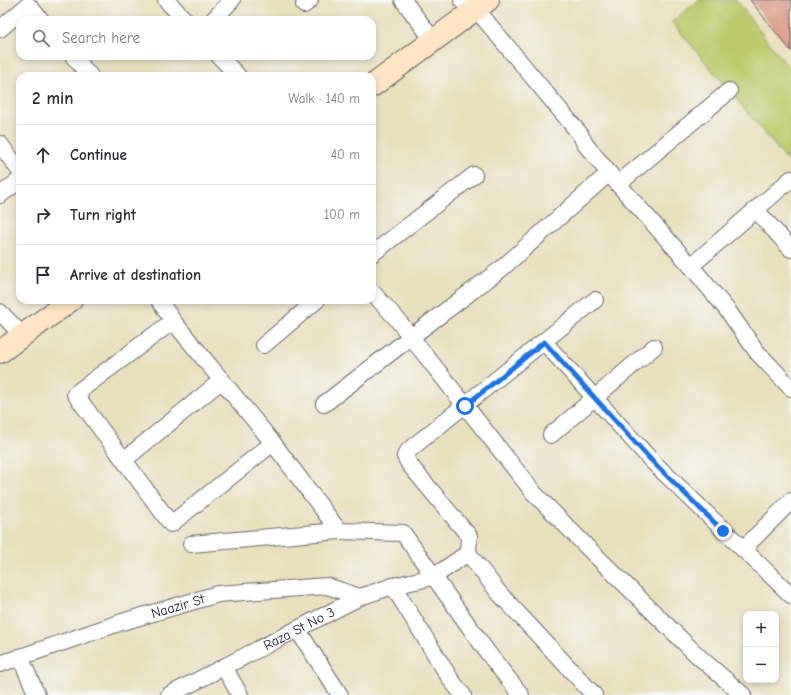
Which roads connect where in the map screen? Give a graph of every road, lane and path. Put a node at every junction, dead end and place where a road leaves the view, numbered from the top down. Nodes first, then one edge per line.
1 (166, 0) edge
2 (232, 0) edge
3 (403, 0) edge
4 (474, 6) edge
5 (38, 16) edge
6 (181, 16) edge
7 (217, 16) edge
8 (0, 29) edge
9 (433, 40) junction
10 (76, 60) edge
11 (223, 60) edge
12 (87, 72) edge
13 (234, 72) edge
14 (376, 83) edge
15 (729, 91) dead end
16 (0, 144) edge
17 (16, 166) edge
18 (474, 175) dead end
19 (613, 178) junction
20 (791, 179) edge
21 (16, 183) edge
22 (0, 195) edge
23 (756, 210) junction
24 (791, 249) edge
25 (376, 251) edge
26 (691, 266) junction
27 (376, 296) edge
28 (595, 300) dead end
29 (66, 304) edge
30 (162, 304) edge
31 (312, 304) edge
32 (0, 312) edge
33 (173, 321) junction
34 (22, 336) junction
35 (411, 337) junction
36 (544, 342) junction
37 (264, 345) dead end
38 (654, 347) dead end
39 (0, 352) edge
40 (222, 380) junction
41 (791, 388) edge
42 (594, 398) junction
43 (324, 404) dead end
44 (465, 406) junction
45 (551, 434) dead end
46 (274, 443) junction
47 (124, 460) junction
48 (791, 501) edge
49 (339, 531) junction
50 (191, 544) dead end
51 (743, 549) junction
52 (468, 553) junction
53 (433, 577) junction
54 (393, 586) junction
55 (791, 595) edge
56 (360, 597) junction
57 (297, 629) junction
58 (20, 657) junction
59 (0, 664) edge
60 (224, 667) junction
61 (38, 695) edge
62 (169, 695) edge
63 (240, 695) edge
64 (340, 695) edge
65 (463, 695) edge
66 (521, 695) edge
67 (594, 695) edge
68 (743, 695) edge

1 - 6 street
2 - 7 street
3 - 9 street
4 - 9 street
4 - 19 street
5 - 8 street
9 - 14 street
10 - 12 street
11 - 13 street
15 - 19 street
16 - 17 street
18 - 25 street
19 - 26 street
19 - 35 street
20 - 23 street
21 - 22 street
23 - 24 street
23 - 26 street
26 - 41 street
27 - 35 street
28 - 36 street
29 - 34 street
30 - 33 street
31 - 37 street
32 - 34 street
33 - 40 street
33 - 47 street
34 - 39 street
35 - 43 street
35 - 44 street
36 - 42 street
36 - 44 street
38 - 42 street
40 - 46 street
40 - 47 street
42 - 45 street
42 - 51 street
44 - 52 street
44 - 68 street
46 - 47 street
46 - 49 street
48 - 51 street
49 - 50 street
49 - 53 street
51 - 55 street
52 - 53 street
52 - 67 street
53 - 54 street, Raza St No 3
53 - 66 street
54 - 56 street, Raza St No 3
54 - 65 street
56 - 57 street, Raza St No 3
56 - 58 street, Naazir St
57 - 60 street, Raza St No 3
57 - 64 street
58 - 59 street, Naazir St
58 - 61 street
60 - 62 street, Raza St No 3
60 - 63 street

